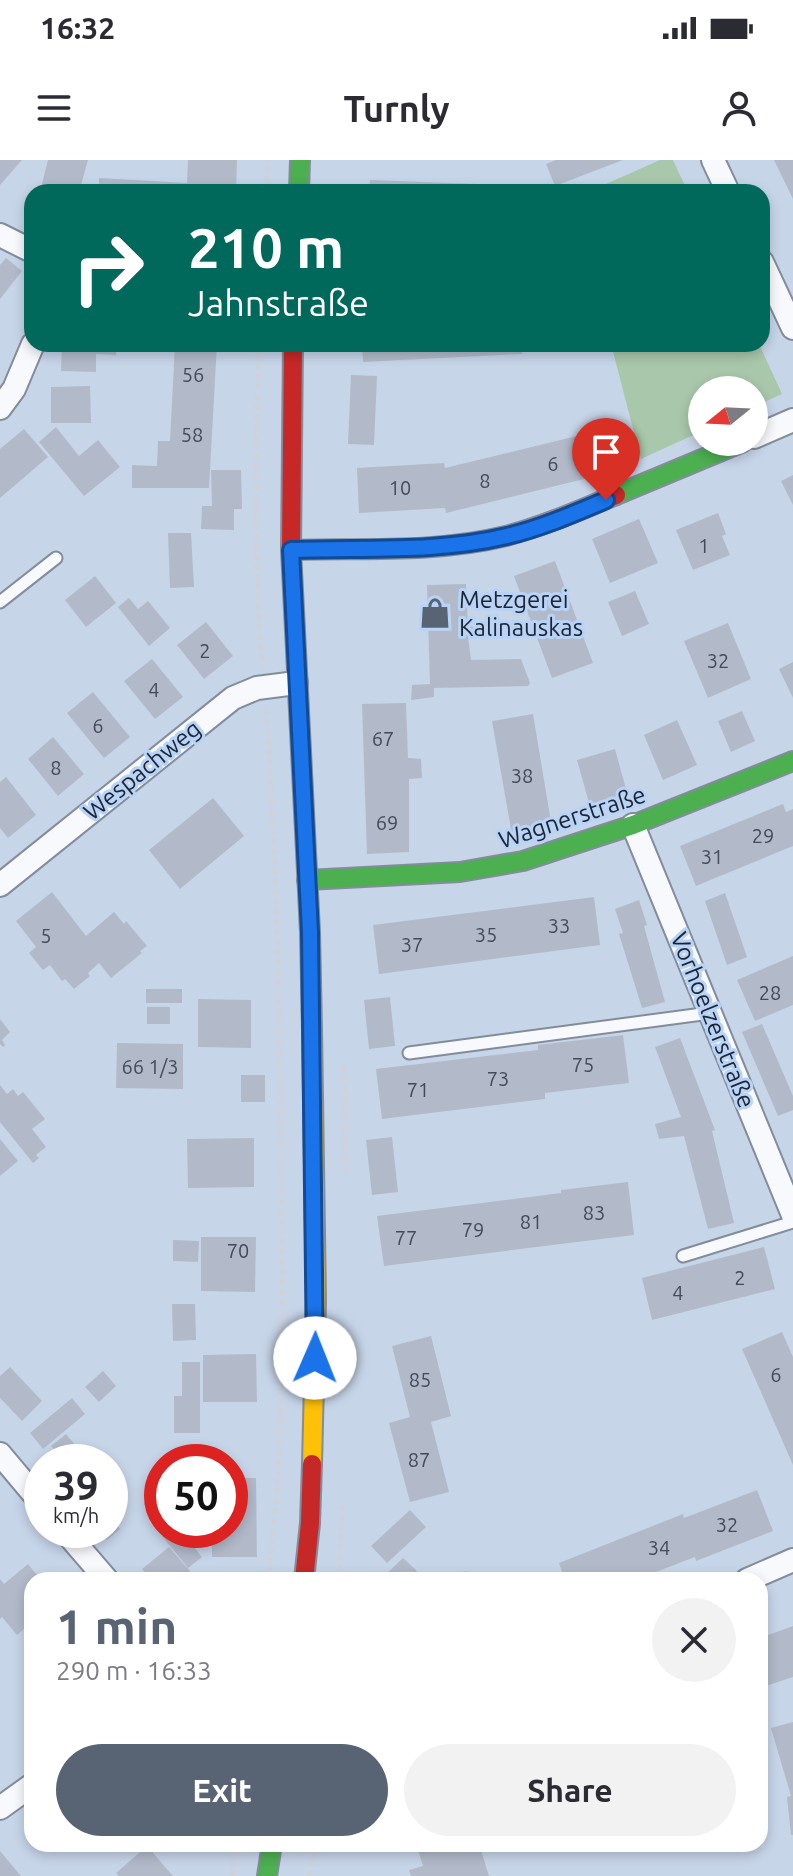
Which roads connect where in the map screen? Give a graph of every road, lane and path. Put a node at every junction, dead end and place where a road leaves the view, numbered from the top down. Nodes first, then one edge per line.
1 (268, 160) edge
2 (300, 160) edge
3 (713, 160) edge
4 (266, 184) edge
5 (299, 184) edge
6 (724, 184) edge
7 (0, 235) edge
8 (24, 247) edge
9 (770, 279) edge
10 (793, 328) edge
11 (30, 352) edge
12 (259, 352) edge
13 (293, 352) edge
14 (0, 408) edge
15 (793, 420) edge
16 (768, 431) edge
17 (710, 456) edge
18 (291, 550) junction
19 (56, 558) dead end
20 (0, 602) edge
21 (296, 683) junction
22 (264, 687) junction
23 (793, 761) edge
24 (633, 825) junction
25 (307, 880) junction
26 (0, 885) edge
27 (710, 1013) junction
28 (409, 1053) dead end
29 (793, 1215) edge
30 (793, 1222) edge
31 (683, 1256) dead end
32 (0, 1454) edge
33 (24, 1483) edge
34 (79, 1548) edge
35 (793, 1560) edge
36 (100, 1572) edge
37 (269, 1572) edge
38 (305, 1572) edge
39 (765, 1572) edge
40 (24, 1791) edge
41 (0, 1808) edge
42 (235, 1852) edge
43 (271, 1852) edge
44 (314, 1852) edge
45 (232, 1876) edge
46 (267, 1876) edge
47 (309, 1876) edge

1 - 4 path
2 - 5 main road
3 - 6 street
7 - 8 street
9 - 10 street
11 - 14 street
12 - 22 path
13 - 18 main road
15 - 16 street
17 - 18 main road
18 - 21 main road
19 - 20 lane
21 - 22 street, Wespachweg
21 - 25 main road
22 - 26 street, Wespachweg
22 - 37 path
23 - 24 main road, Wagnerstraße
24 - 25 main road, Wagnerstraße
24 - 27 street, Vorhoelzerstraße
25 - 38 main road
27 - 28 lane
27 - 29 street, Vorhoelzerstraße
30 - 31 lane
32 - 33 street
34 - 36 street
35 - 39 street
40 - 41 street
42 - 45 path
43 - 46 main road
44 - 47 path

